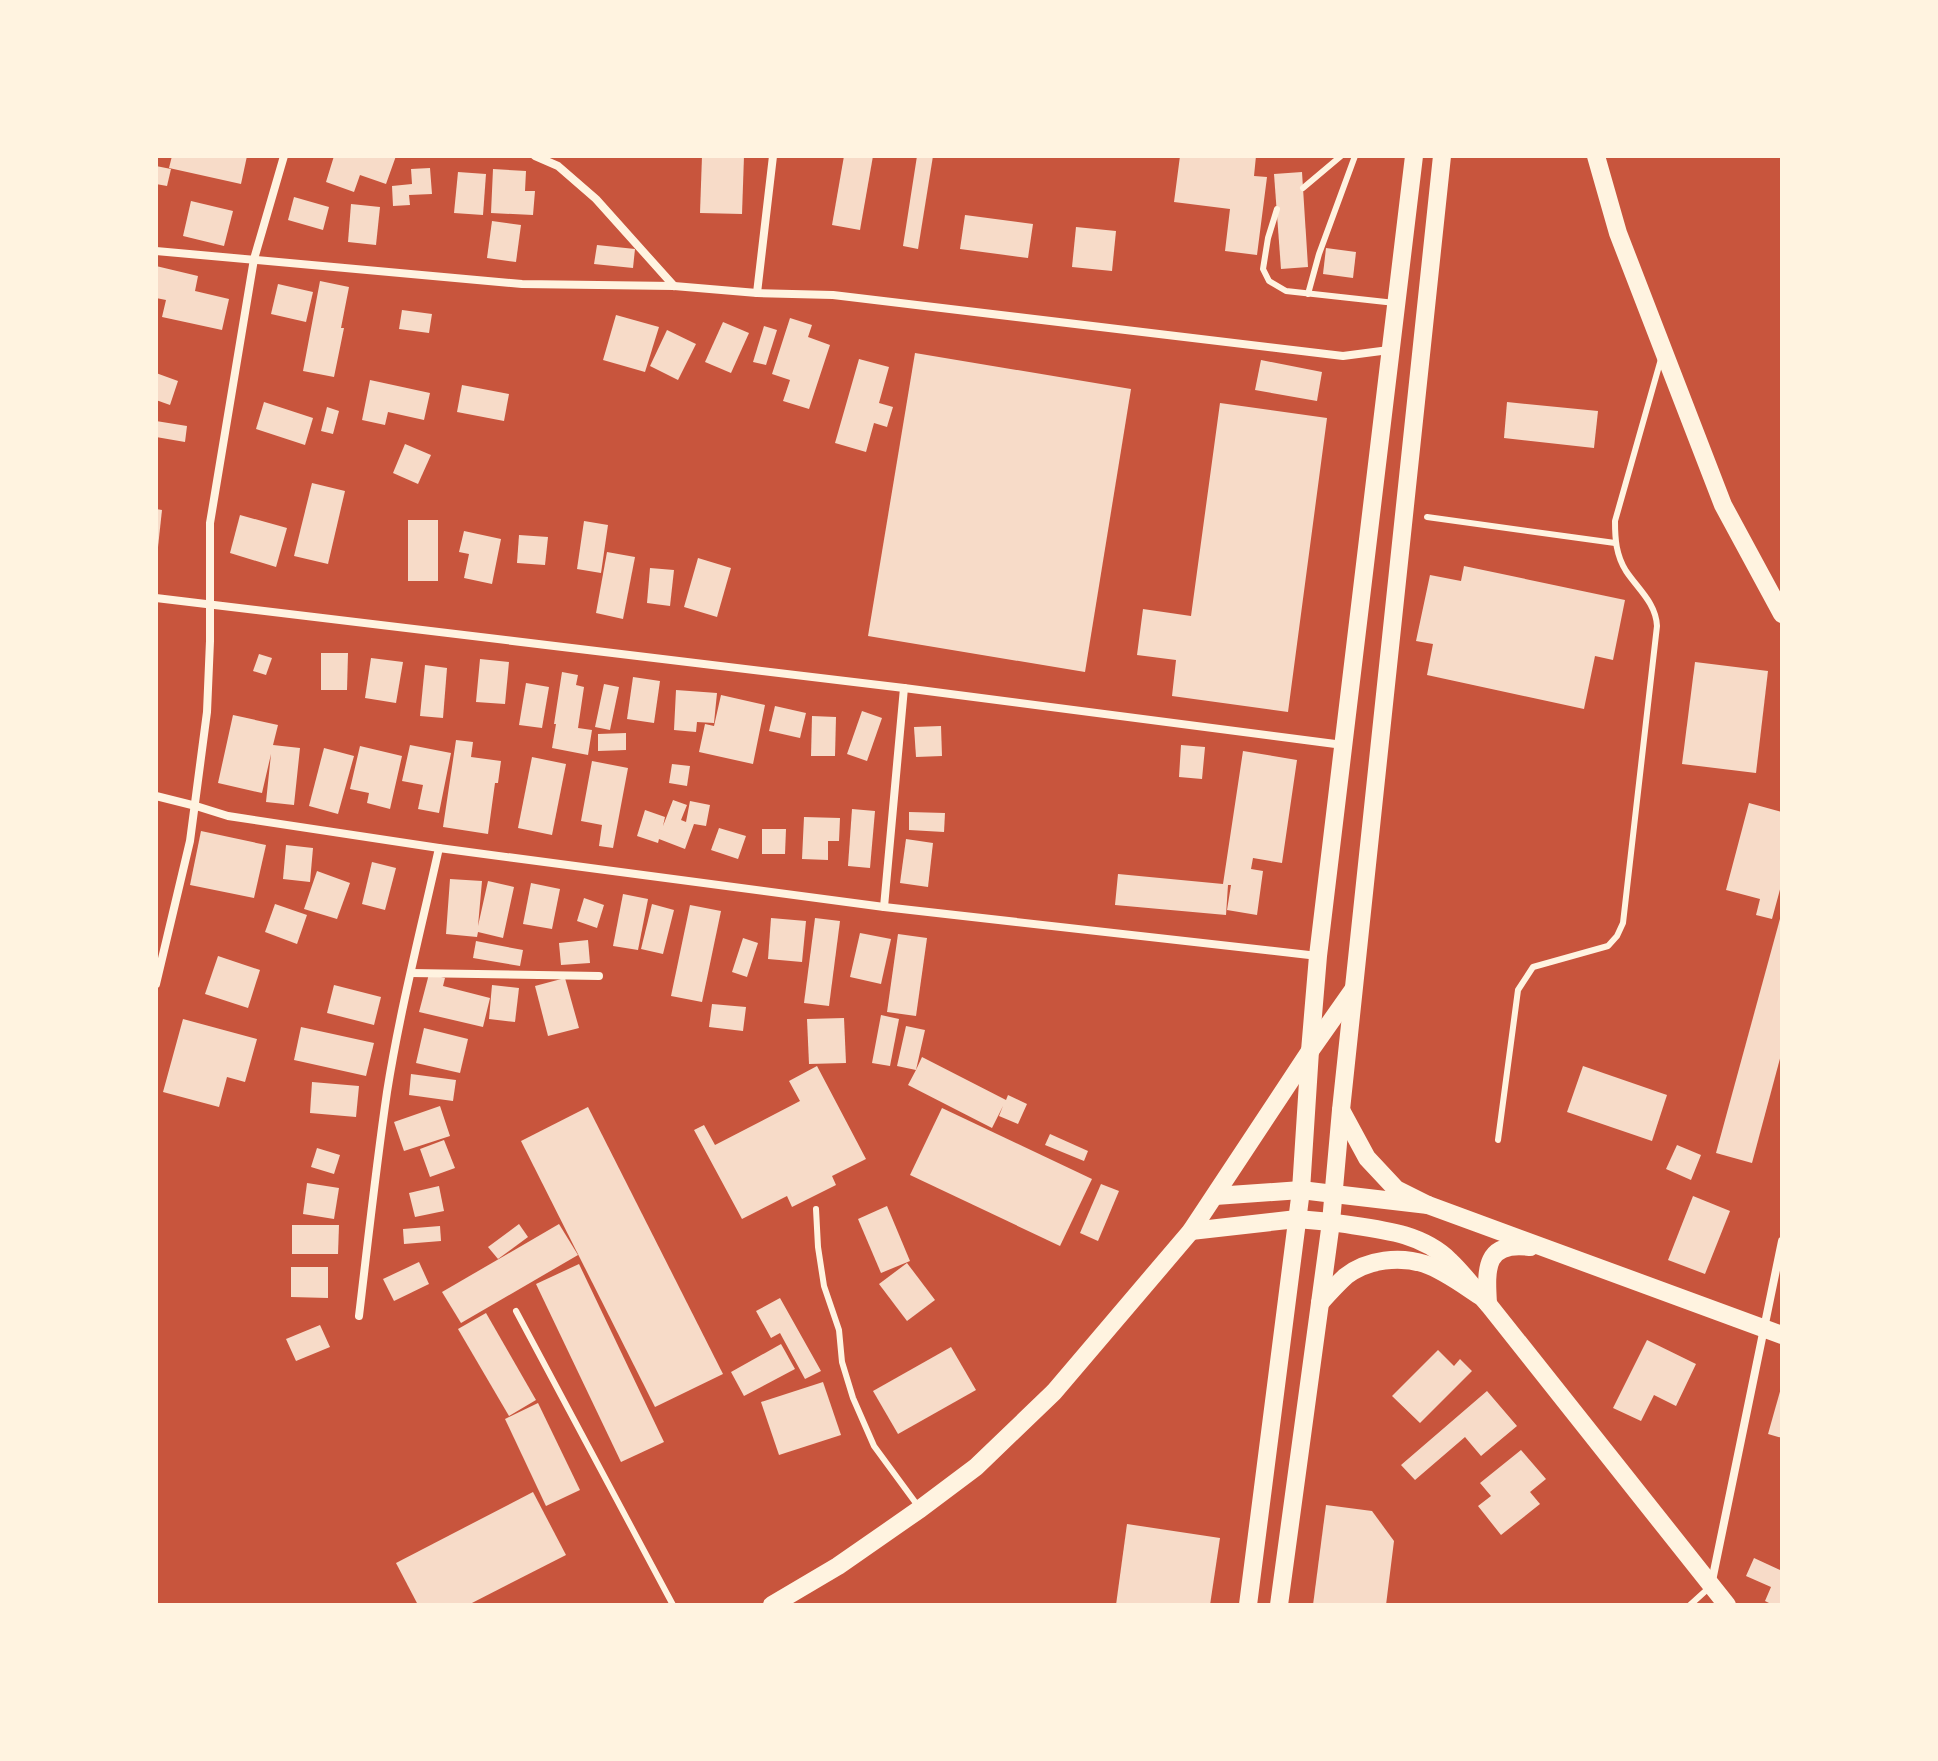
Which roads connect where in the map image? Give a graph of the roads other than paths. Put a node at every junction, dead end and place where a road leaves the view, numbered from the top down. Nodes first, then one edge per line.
1 (284, 156) edge
2 (535, 156) edge
3 (773, 156) edge
4 (1341, 156) edge
5 (1355, 156) edge
6 (1414, 156) edge
7 (1442, 156) edge
8 (1596, 156) edge
9 (1303, 188) dead end
10 (1277, 209) dead end
11 (156, 251) edge
12 (254, 259) junction
13 (674, 286) junction
14 (757, 293) junction
15 (1308, 294) junction
16 (1396, 303) junction
17 (1663, 349) junction
18 (1390, 350) junction
19 (1427, 517) dead end
20 (1615, 543) junction
21 (156, 598) edge
22 (210, 605) junction
23 (1782, 614) edge
24 (904, 688) junction
25 (1343, 745) junction
26 (156, 796) edge
27 (196, 806) junction
28 (439, 848) junction
29 (884, 907) junction
30 (1318, 956) junction
31 (411, 973) junction
32 (599, 976) dead end
33 (156, 984) edge
34 (1354, 988) junction
35 (1310, 1051) junction
36 (1341, 1110) junction
37 (1498, 1140) dead end
38 (1301, 1190) junction
39 (1334, 1194) junction
40 (1215, 1196) junction
41 (1428, 1205) junction
42 (816, 1209) dead end
43 (1297, 1219) junction
44 (1331, 1222) junction
45 (1191, 1231) junction
46 (1782, 1241) edge
47 (1556, 1251) junction
48 (1484, 1300) junction
49 (1320, 1303) junction
50 (516, 1311) dead end
51 (359, 1316) dead end
52 (1763, 1329) junction
53 (1782, 1335) edge
54 (920, 1509) junction
55 (1711, 1586) junction
56 (673, 1605) edge
57 (772, 1605) edge
58 (1248, 1605) edge
59 (1279, 1605) edge
60 (1690, 1605) edge
61 (1727, 1605) edge

1 - 12 street
2 - 13 street
3 - 14 street
4 - 9 lane
5 - 15 lane
6 - 16 main road
7 - 34 main road
8 - 17 main road
10 - 15 lane
11 - 12 street
12 - 13 street
12 - 22 street
13 - 14 street
14 - 18 street
15 - 16 lane
16 - 18 main road
17 - 20 lane
17 - 23 main road
18 - 25 main road
19 - 20 lane
20 - 37 lane
21 - 22 street
22 - 24 street
22 - 27 street
24 - 25 street
24 - 29 street
25 - 30 main road
26 - 27 street
27 - 28 street
27 - 33 street
28 - 29 street
28 - 31 street
29 - 30 street
30 - 35 main road
31 - 32 street
31 - 51 street
34 - 35 main road
34 - 36 main road
35 - 38 main road
35 - 40 main road
36 - 39 main road
36 - 41 main road
38 - 39 main road
38 - 40 main road
38 - 43 main road
39 - 41 main road
39 - 44 main road
40 - 45 main road
41 - 47 main road
42 - 54 lane
43 - 44 main road
43 - 45 main road
43 - 58 main road
44 - 48 main road
44 - 49 main road
45 - 54 main road
46 - 52 street
47 - 48 main road
47 - 52 main road
48 - 49 main road
48 - 55 main road
49 - 59 main road
50 - 56 lane
52 - 53 main road
52 - 55 street
54 - 57 main road
55 - 60 lane
55 - 61 main road

